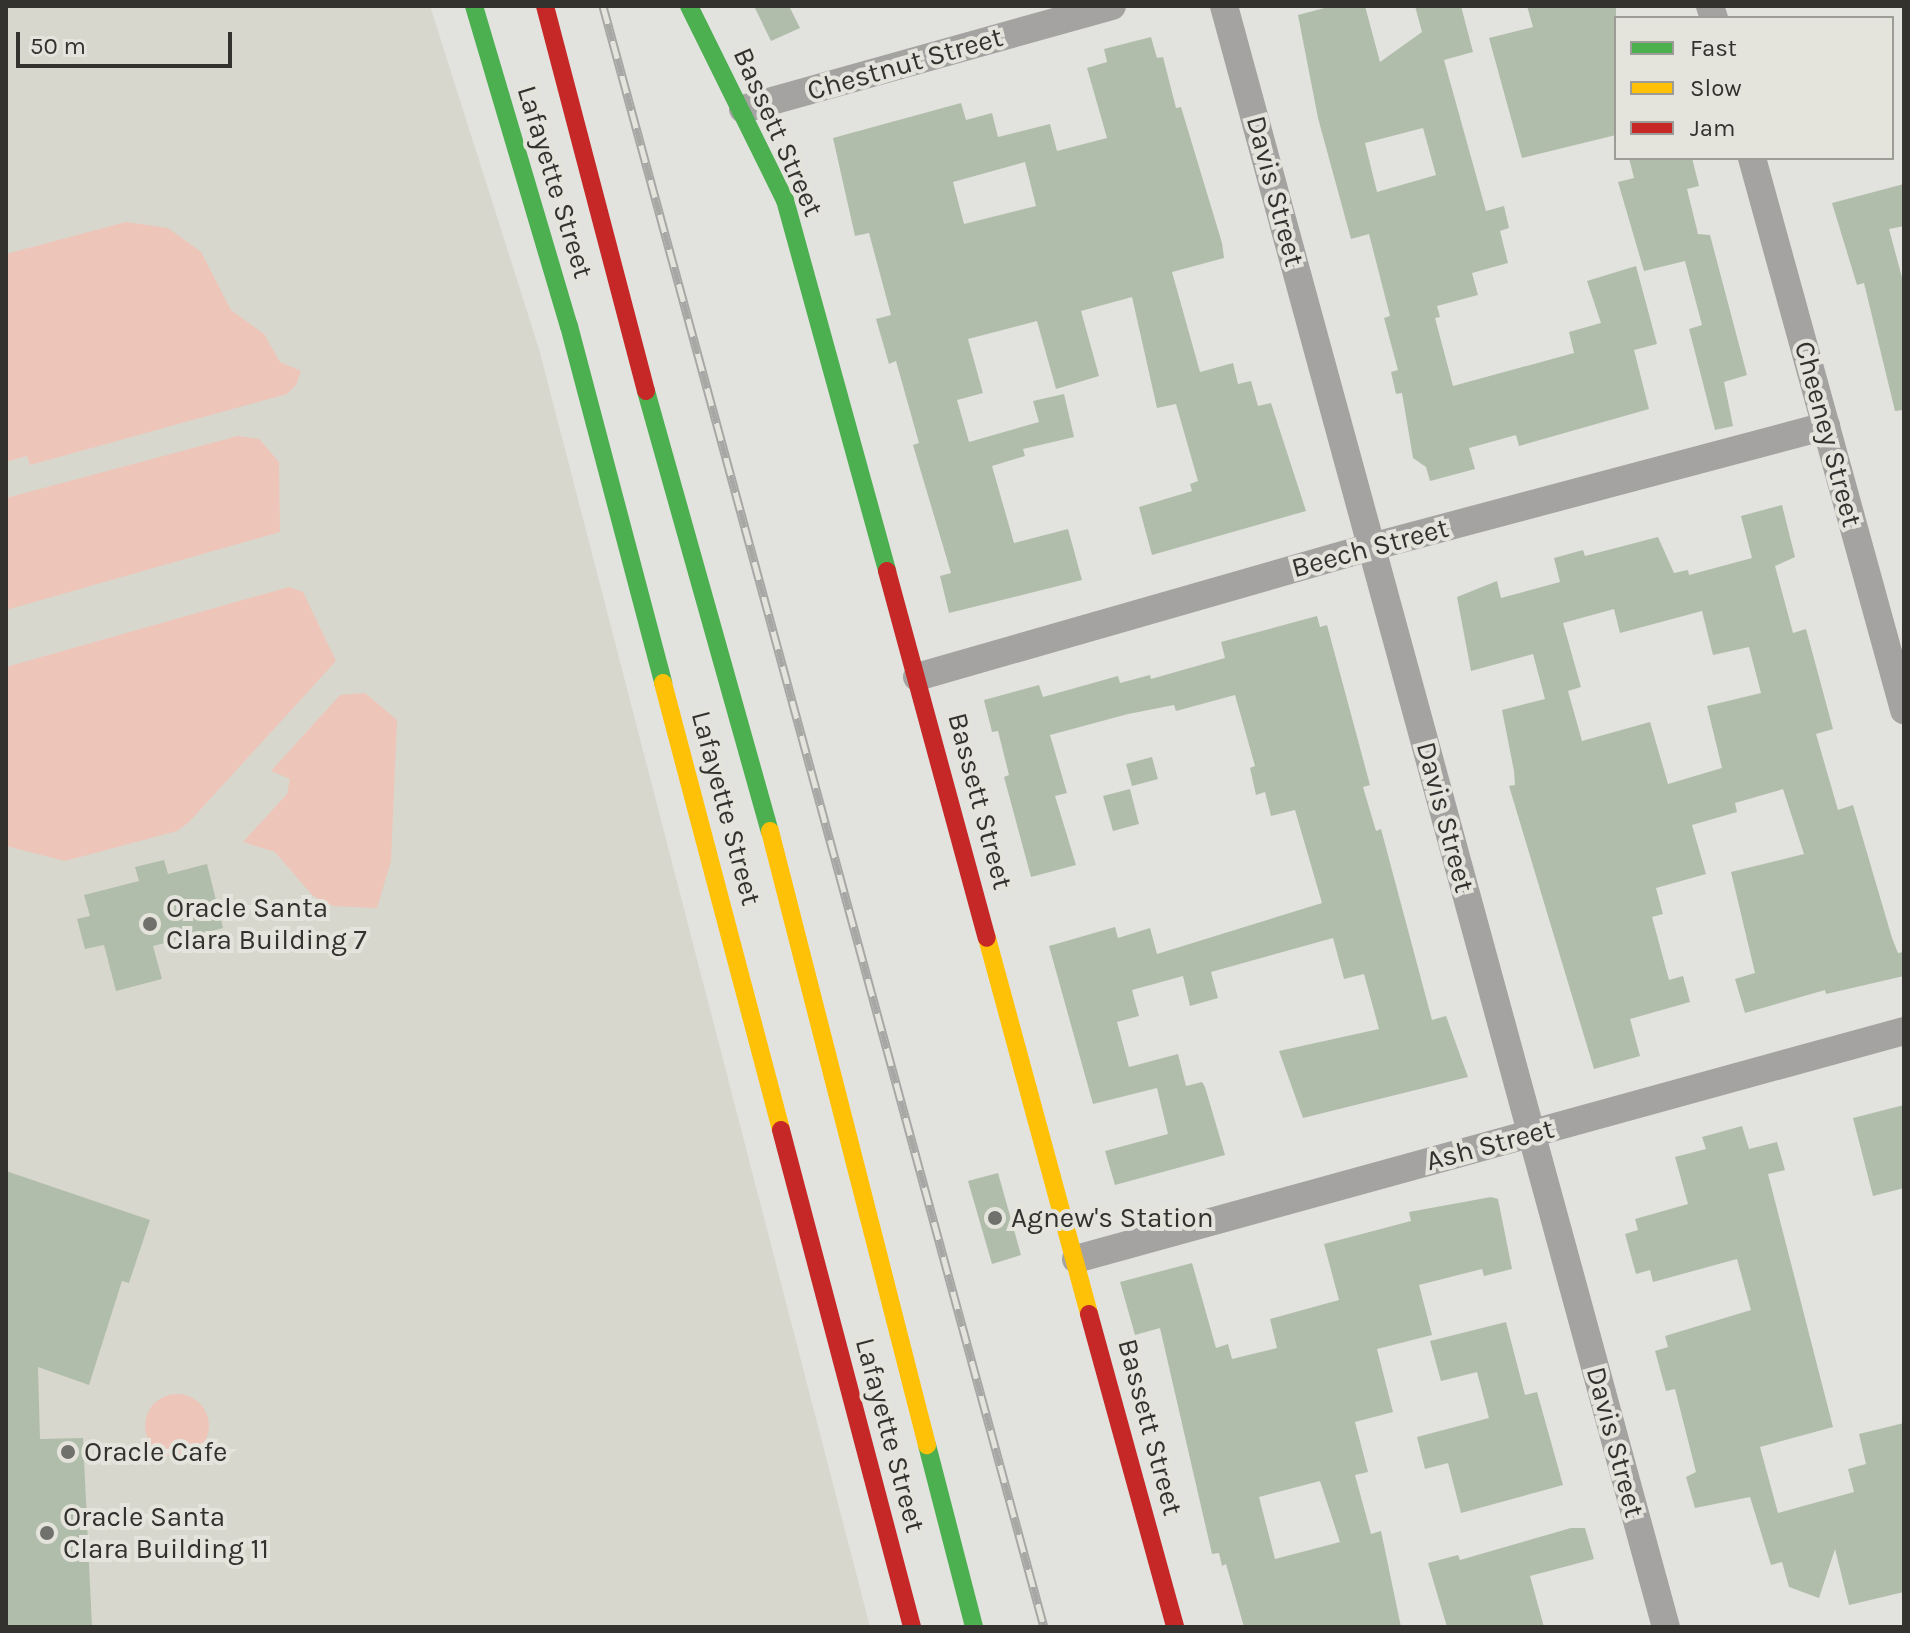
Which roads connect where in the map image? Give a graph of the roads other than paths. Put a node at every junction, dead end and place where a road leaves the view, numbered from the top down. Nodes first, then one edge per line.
1 (474, 6) edge
2 (545, 6) edge
3 (689, 6) edge
4 (1112, 6) edge
5 (1224, 6) edge
6 (743, 109) junction
7 (1753, 160) edge
8 (1826, 426) junction
9 (1371, 547) junction
10 (917, 677) junction
11 (1904, 710) edge
12 (1904, 1031) edge
13 (1531, 1134) junction
14 (1076, 1259) junction
15 (912, 1627) edge
16 (974, 1627) edge
17 (1175, 1627) edge
18 (1666, 1627) edge

1 - 15 main road, Lafayette Street
2 - 16 main road, Lafayette Street
3 - 6 main road, Bassett Street
4 - 6 street, Chestnut Street
5 - 9 street, Davis Street
6 - 10 main road, Bassett Street
7 - 8 street, Cheeney Street
8 - 9 street, Beech Street
8 - 11 street, Cheeney Street
9 - 10 street, Beech Street
9 - 13 street, Davis Street
10 - 14 main road, Bassett Street
12 - 13 street, Ash Street
13 - 14 street, Ash Street
13 - 18 street, Davis Street
14 - 17 main road, Bassett Street

